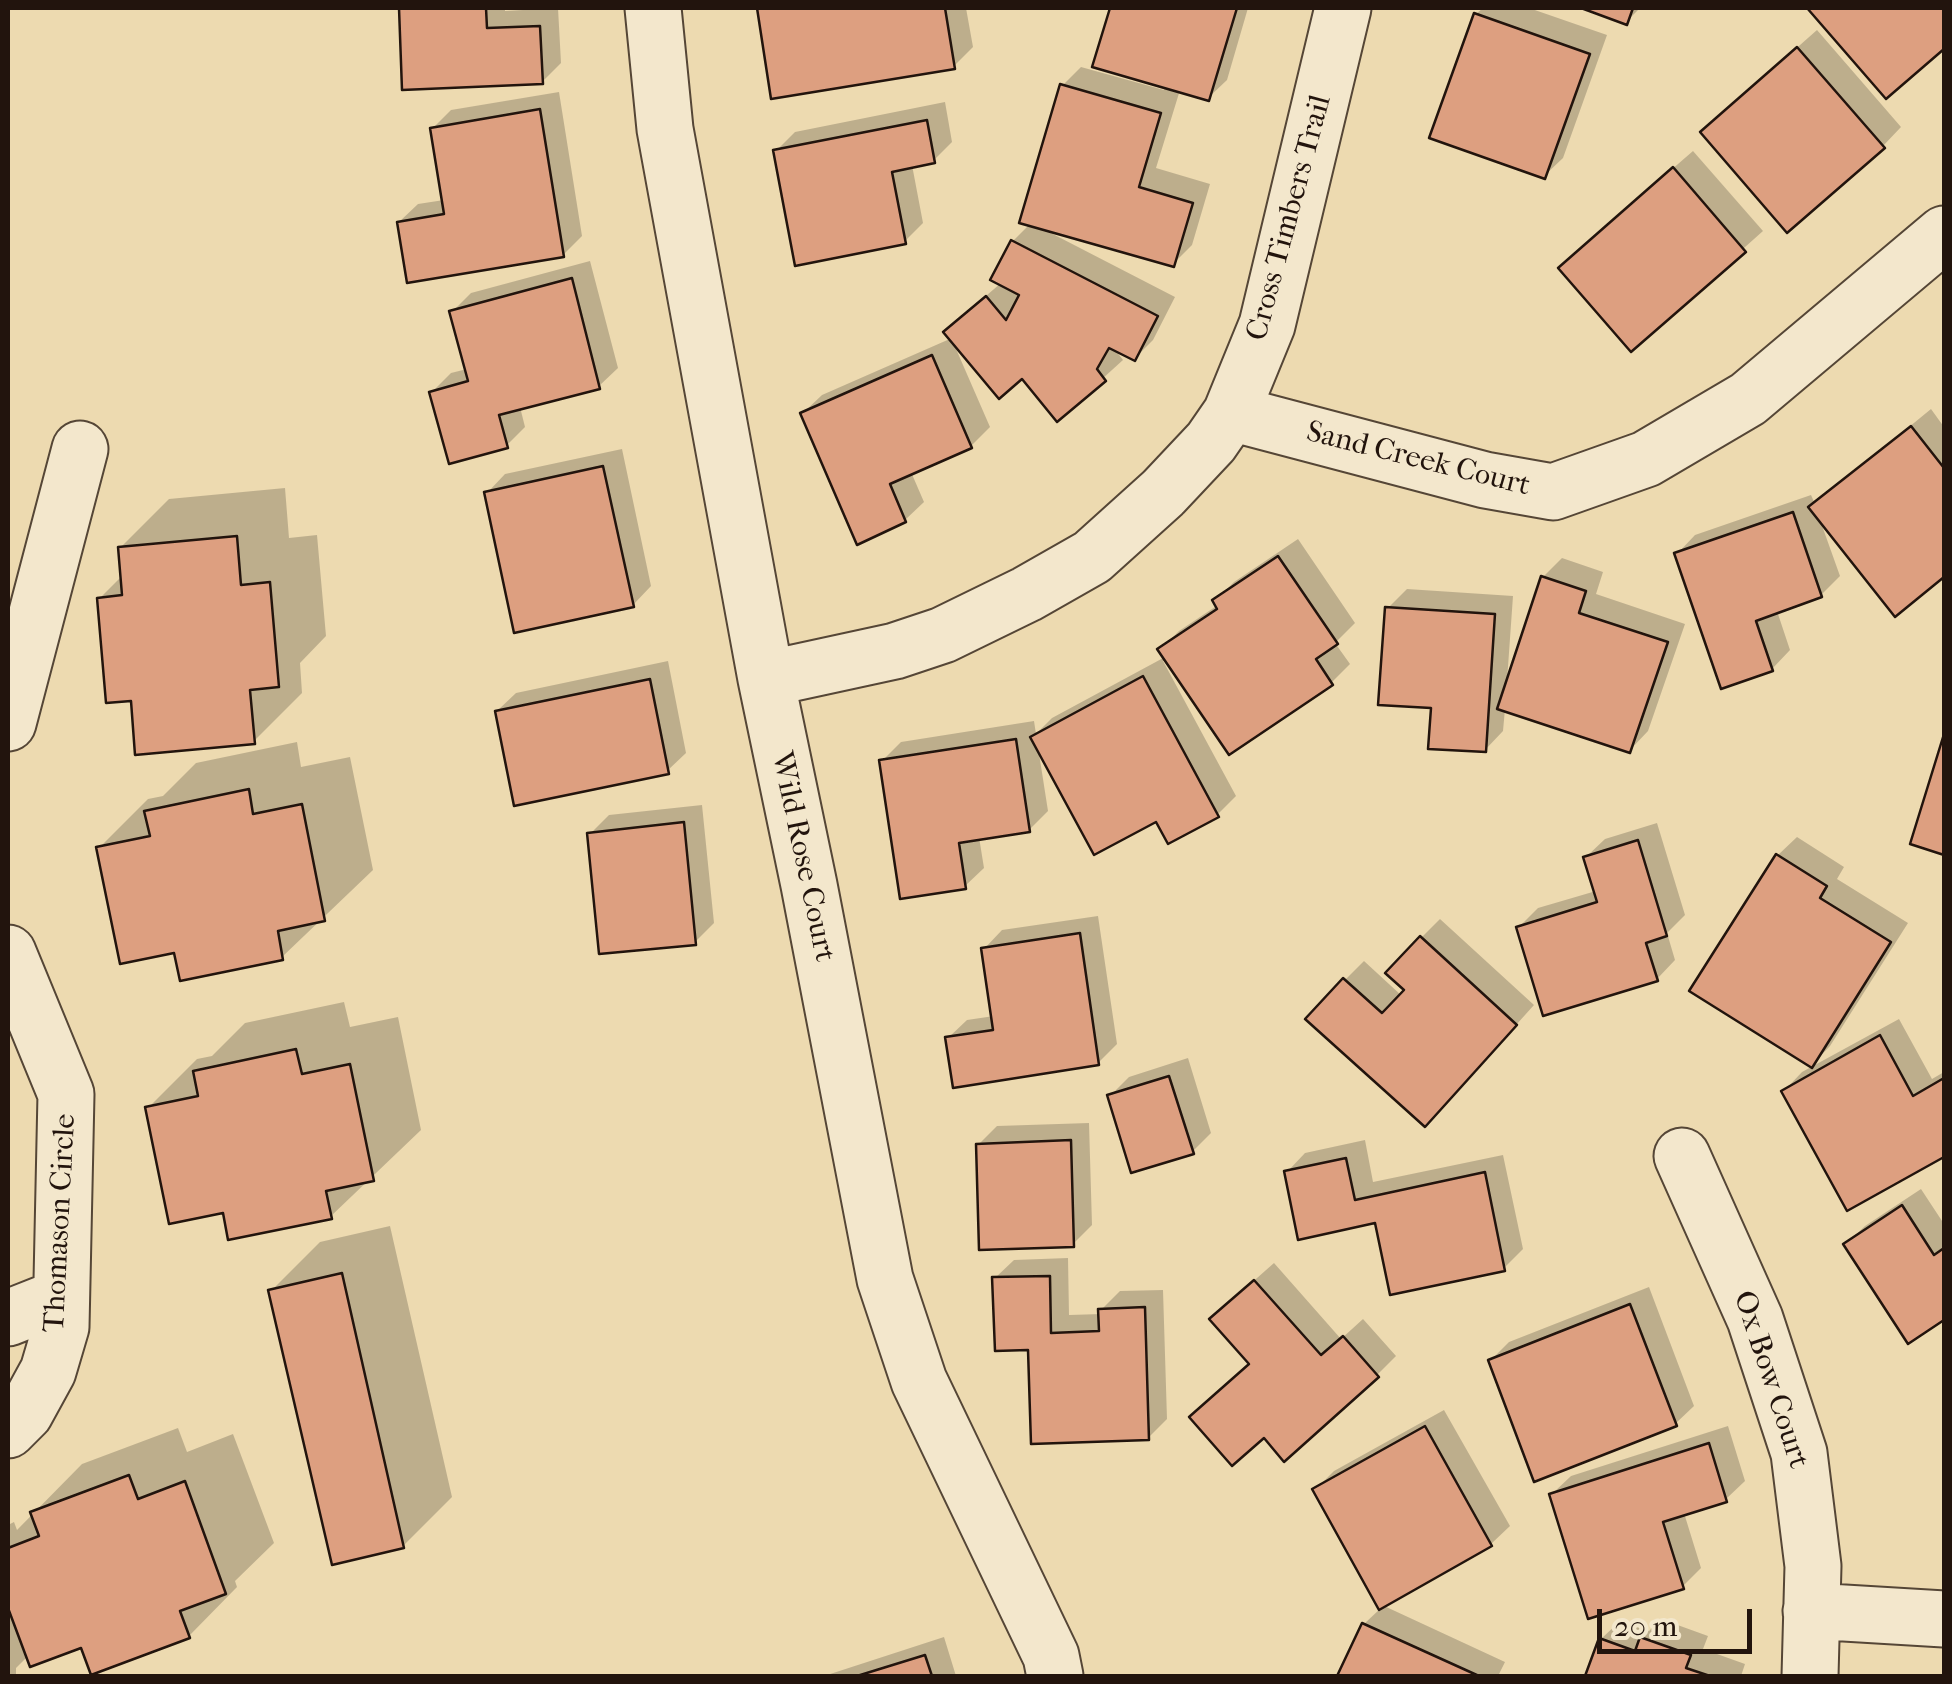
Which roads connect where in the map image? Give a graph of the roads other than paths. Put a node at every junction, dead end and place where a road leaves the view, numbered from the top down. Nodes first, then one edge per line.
1 (653, 8) edge
2 (1344, 8) edge
3 (1944, 234) edge
4 (1231, 413) junction
5 (80, 449) dead end
6 (766, 679) junction
7 (8, 723) edge
8 (8, 953) edge
9 (1682, 1156) dead end
10 (62, 1297) junction
11 (8, 1318) edge
12 (8, 1430) edge
13 (1812, 1610) junction
14 (1944, 1620) edge
15 (1055, 1676) edge
16 (1810, 1676) edge

1 - 6 street, Wild Rose Court
2 - 4 street, Cross Timbers Trail
3 - 4 street, Sand Creek Court
4 - 6 street, Cross Timbers Trail
5 - 7 street
6 - 15 street, Wild Rose Court
8 - 10 street, Thomason Circle
9 - 13 street, Ox Bow Court
10 - 11 street
10 - 12 street, Thomason Circle
13 - 14 street
13 - 16 street, Ox Bow Court

